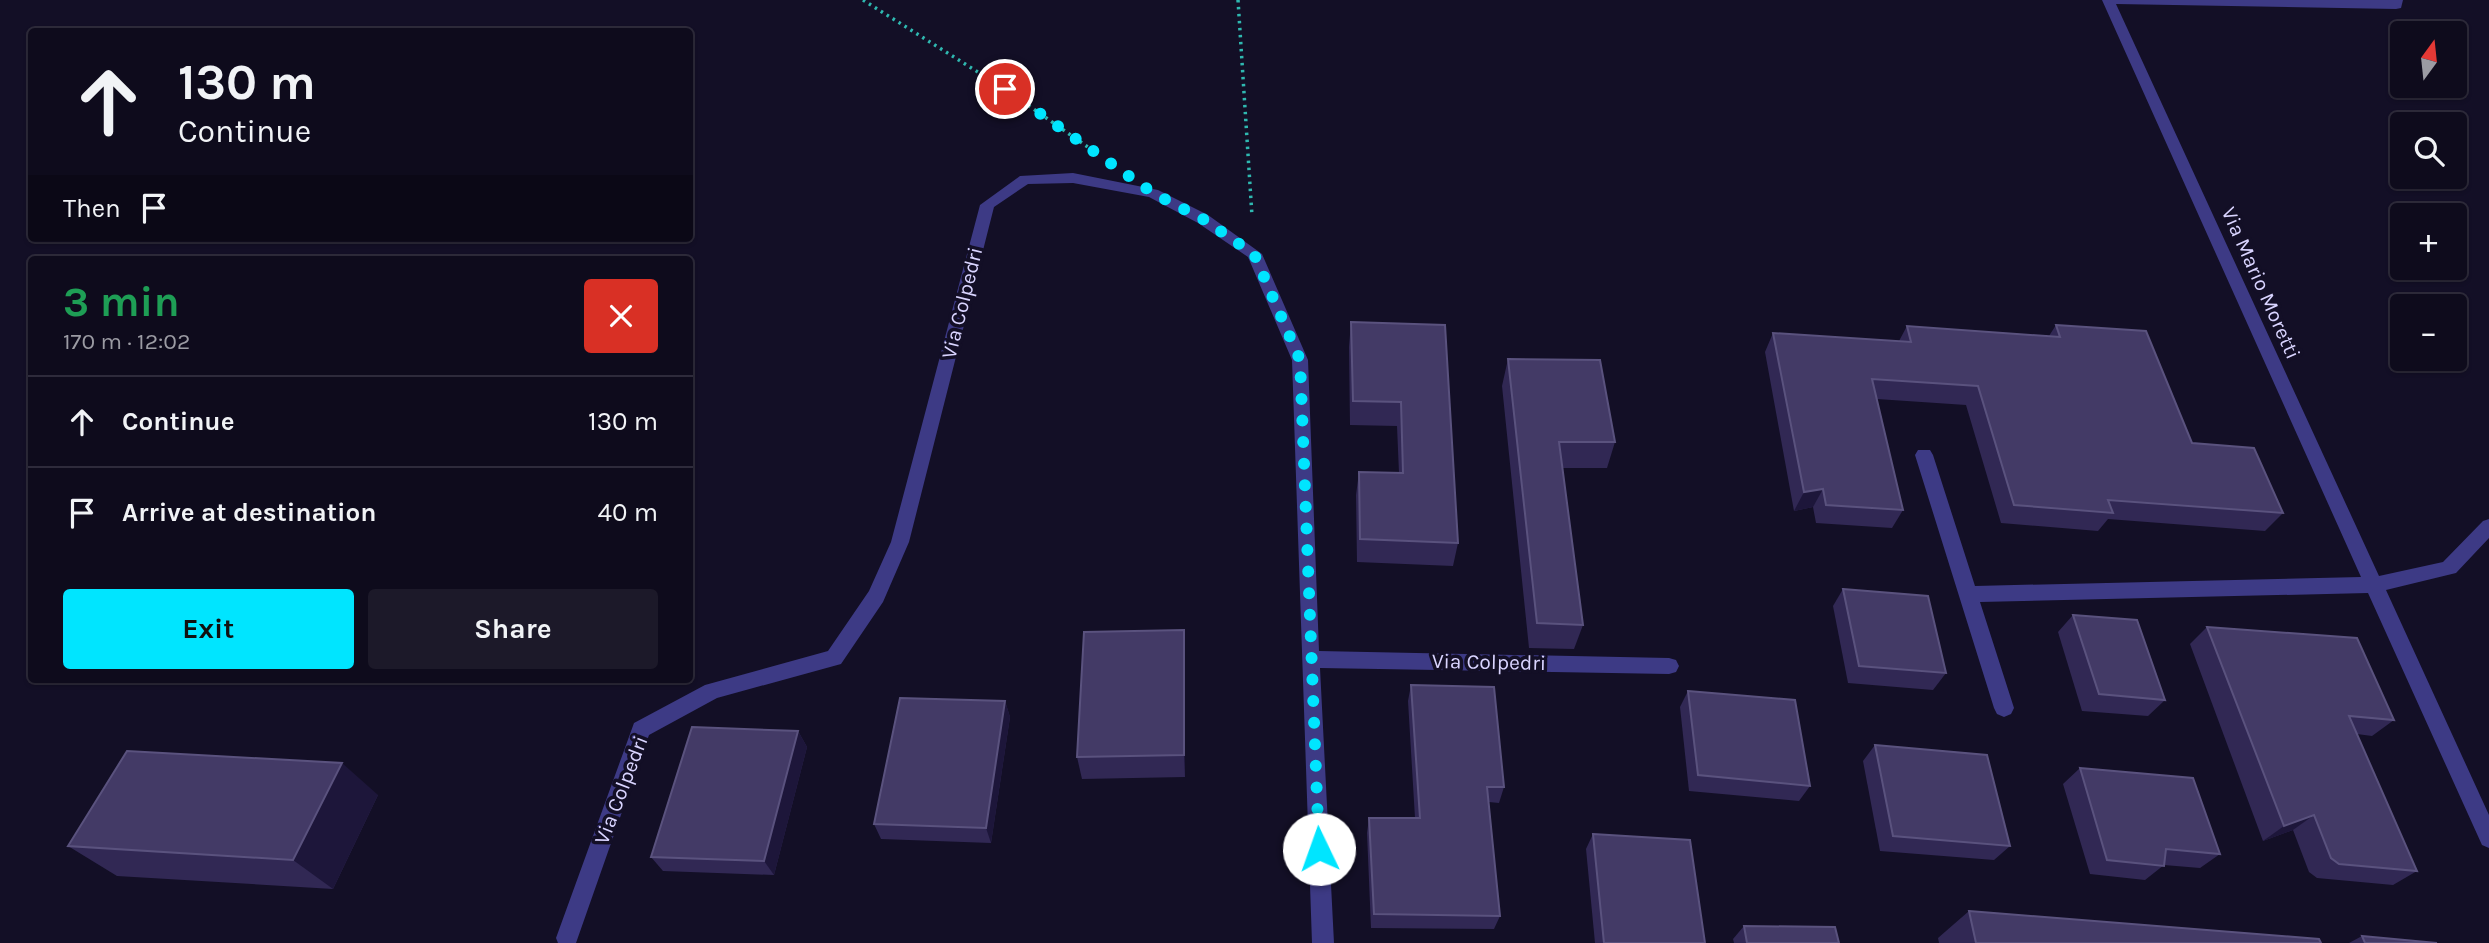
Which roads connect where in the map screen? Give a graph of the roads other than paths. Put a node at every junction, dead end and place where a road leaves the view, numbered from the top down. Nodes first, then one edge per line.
1 (2108, 0) edge
2 (2397, 0) edge
3 (1924, 455) dead end
4 (2489, 526) edge
5 (2372, 585) junction
6 (1968, 594) junction
7 (1310, 659) junction
8 (1669, 666) dead end
9 (2004, 708) dead end
10 (2489, 838) edge
11 (567, 938) dead end
12 (1323, 943) edge

1 - 2 street
1 - 5 street, Via Mario Moretti
3 - 6 street
4 - 5 street
5 - 6 street
5 - 10 street, Via Mario Moretti
6 - 9 street
7 - 8 street, Via Colpedri
7 - 11 street, Via Colpedri
7 - 12 street

